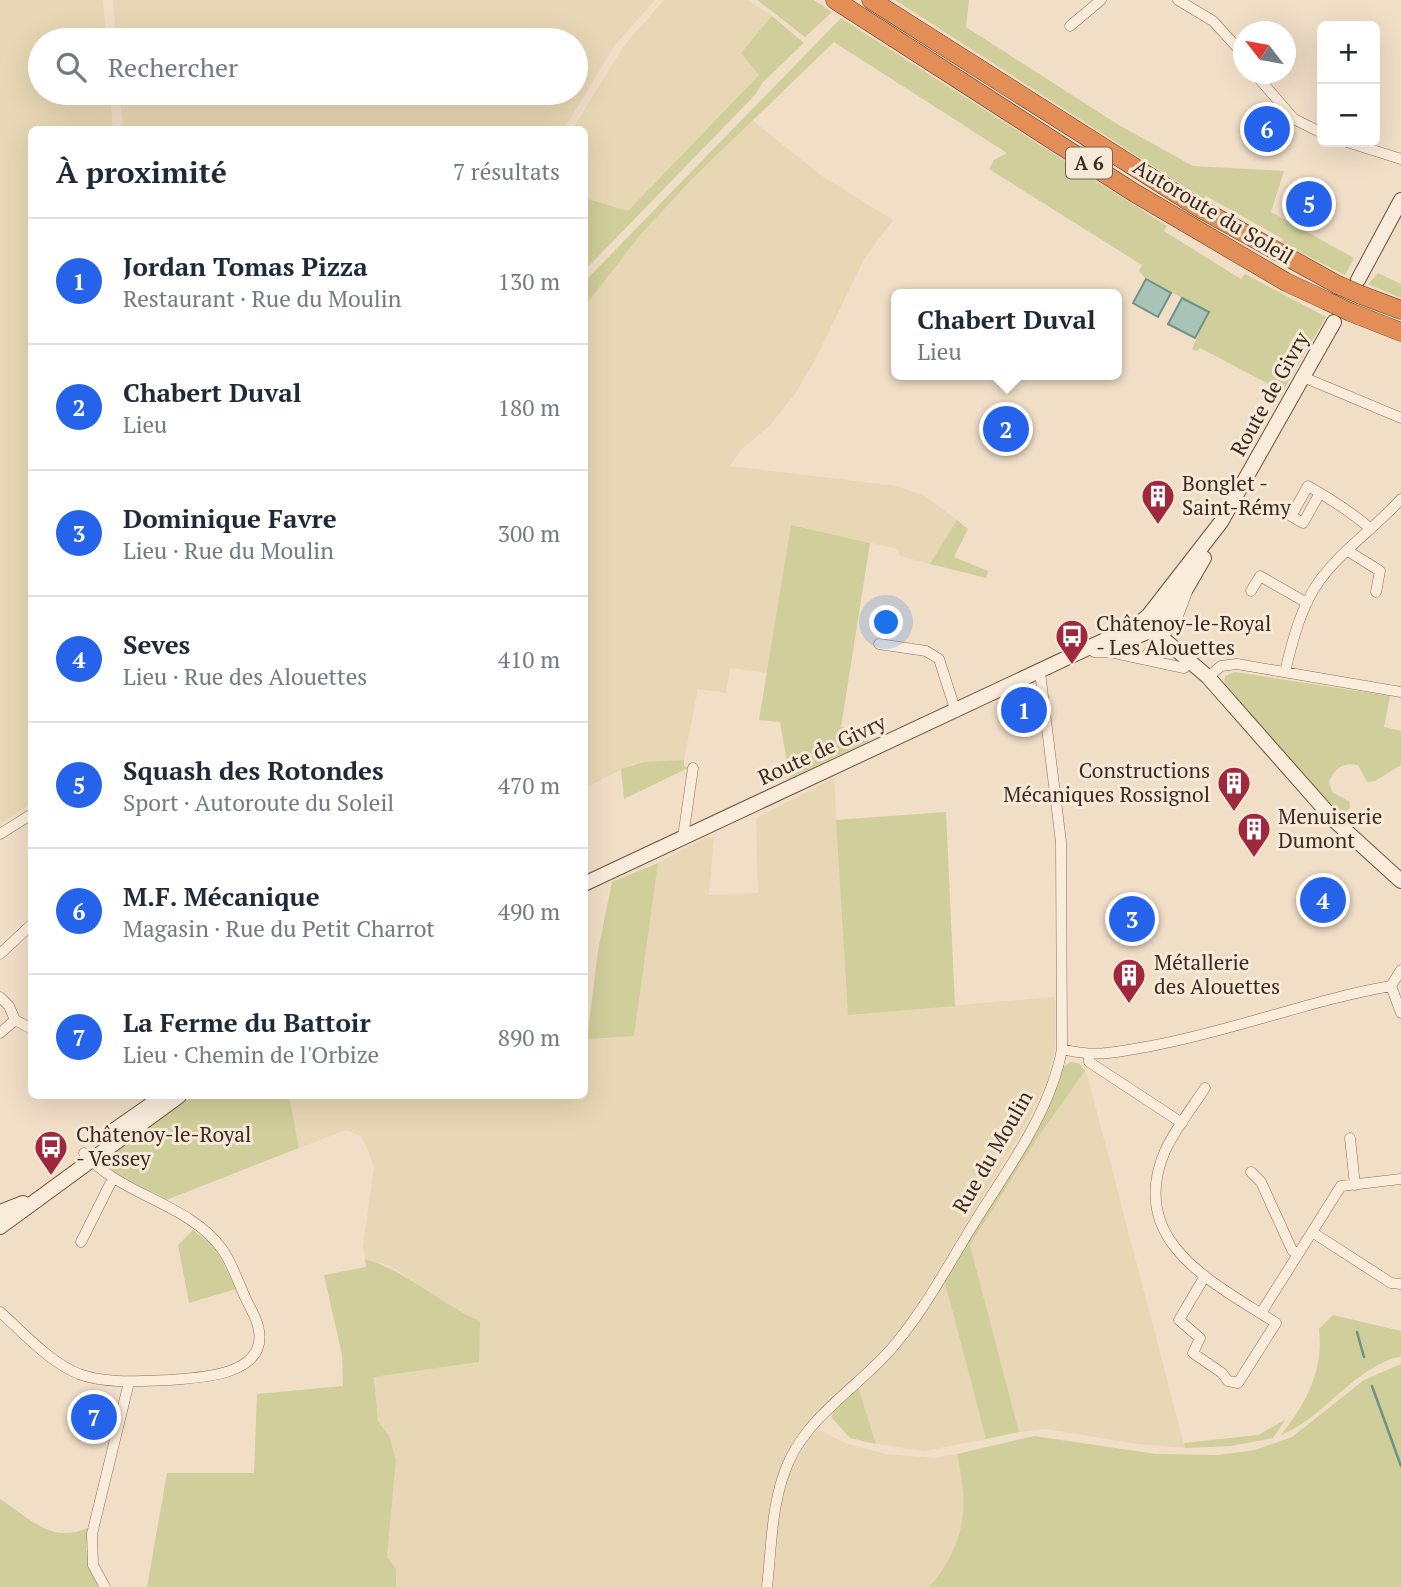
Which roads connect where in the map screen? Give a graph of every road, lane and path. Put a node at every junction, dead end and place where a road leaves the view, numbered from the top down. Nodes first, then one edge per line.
1 (835, 0) edge
2 (871, 0) edge
3 (1101, 0) edge
4 (1178, 0) edge
5 (1070, 26) dead end
6 (1233, 43) edge
7 (1264, 84) edge
8 (1317, 130) edge
9 (1363, 147) edge
10 (1401, 159) edge
11 (1401, 200) edge
12 (1359, 287) junction
13 (1401, 310) edge
14 (1334, 322) dead end
15 (1401, 332) edge
16 (1303, 377) junction
17 (1401, 418) edge
18 (1320, 493) dead end
19 (1401, 499) edge
20 (1221, 522) junction
21 (1371, 529) junction
22 (1348, 551) junction
23 (1251, 591) dead end
24 (1377, 592) dead end
25 (1307, 603) junction
26 (1158, 625) junction
27 (879, 644) dead end
28 (1094, 652) junction
29 (1078, 655) junction
30 (1144, 658) junction
31 (1186, 658) junction
32 (1040, 672) junction
33 (1285, 672) junction
34 (1208, 677) junction
35 (1400, 689) edge
36 (956, 712) junction
37 (693, 768) dead end
38 (28, 816) edge
39 (0, 834) edge
40 (683, 837) junction
41 (1401, 881) edge
42 (588, 882) edge
43 (28, 928) edge
44 (0, 954) edge
45 (1401, 970) edge
46 (1391, 986) junction
47 (0, 997) edge
48 (1401, 1013) edge
49 (15, 1020) junction
50 (28, 1026) edge
51 (0, 1033) edge
52 (1062, 1049) junction
53 (1088, 1056) junction
54 (1205, 1088) dead end
55 (159, 1099) edge
56 (174, 1099) edge
57 (1182, 1123) junction
58 (1350, 1138) dead end
59 (87, 1156) junction
60 (1251, 1172) dead end
61 (113, 1178) junction
62 (1401, 1179) edge
63 (1355, 1185) junction
64 (0, 1212) edge
65 (0, 1227) edge
66 (1312, 1232) junction
67 (80, 1242) dead end
68 (1297, 1254) junction
69 (1205, 1276) junction
70 (1401, 1284) edge
71 (0, 1312) edge
72 (1261, 1313) junction
73 (129, 1382) junction
74 (105, 1587) edge
75 (768, 1587) edge

1 - 15 highway, Autoroute du Soleil / A 6, bridge
2 - 12 highway, Autoroute du Soleil / A 6, bridge
3 - 5 street
4 - 6 street
7 - 8 street
9 - 10 street
11 - 12 main road
12 - 13 highway, Autoroute du Soleil / A 6
14 - 16 main road, Route de Givry
16 - 17 street
16 - 20 main road, Route de Givry
18 - 21 street
19 - 21 street
20 - 26 main road, Route de Givry
20 - 26 main road, Route de Givry
21 - 22 street
22 - 24 street
22 - 25 street
23 - 25 street
25 - 33 street
26 - 28 main road, Route de Givry
26 - 29 main road, Route de Givry
26 - 30 street
26 - 31 main road
27 - 36 street
28 - 29 main road, Route de Givry
28 - 30 street
29 - 32 main road, Route de Givry
30 - 31 street
31 - 34 main road
32 - 36 main road, Route de Givry
32 - 52 street, Rue du Moulin
33 - 34 street
33 - 35 street
34 - 41 main road
36 - 40 main road, Route de Givry
37 - 40 street
38 - 39 street
40 - 42 main road, Route de Givry
43 - 44 street
45 - 46 street
46 - 48 street
46 - 53 street
47 - 49 street
49 - 50 street
49 - 51 street
52 - 53 street
52 - 75 street, Rue du Moulin
53 - 57 street
54 - 57 street
55 - 59 main road
56 - 59 main road
57 - 69 street
58 - 63 street
59 - 61 street
59 - 64 main road
59 - 65 main road
60 - 68 street
61 - 67 street
61 - 73 street
62 - 63 street
63 - 66 street
66 - 68 street
66 - 70 street
68 - 72 street
69 - 72 street
69 - 72 street
71 - 73 street
73 - 74 street

